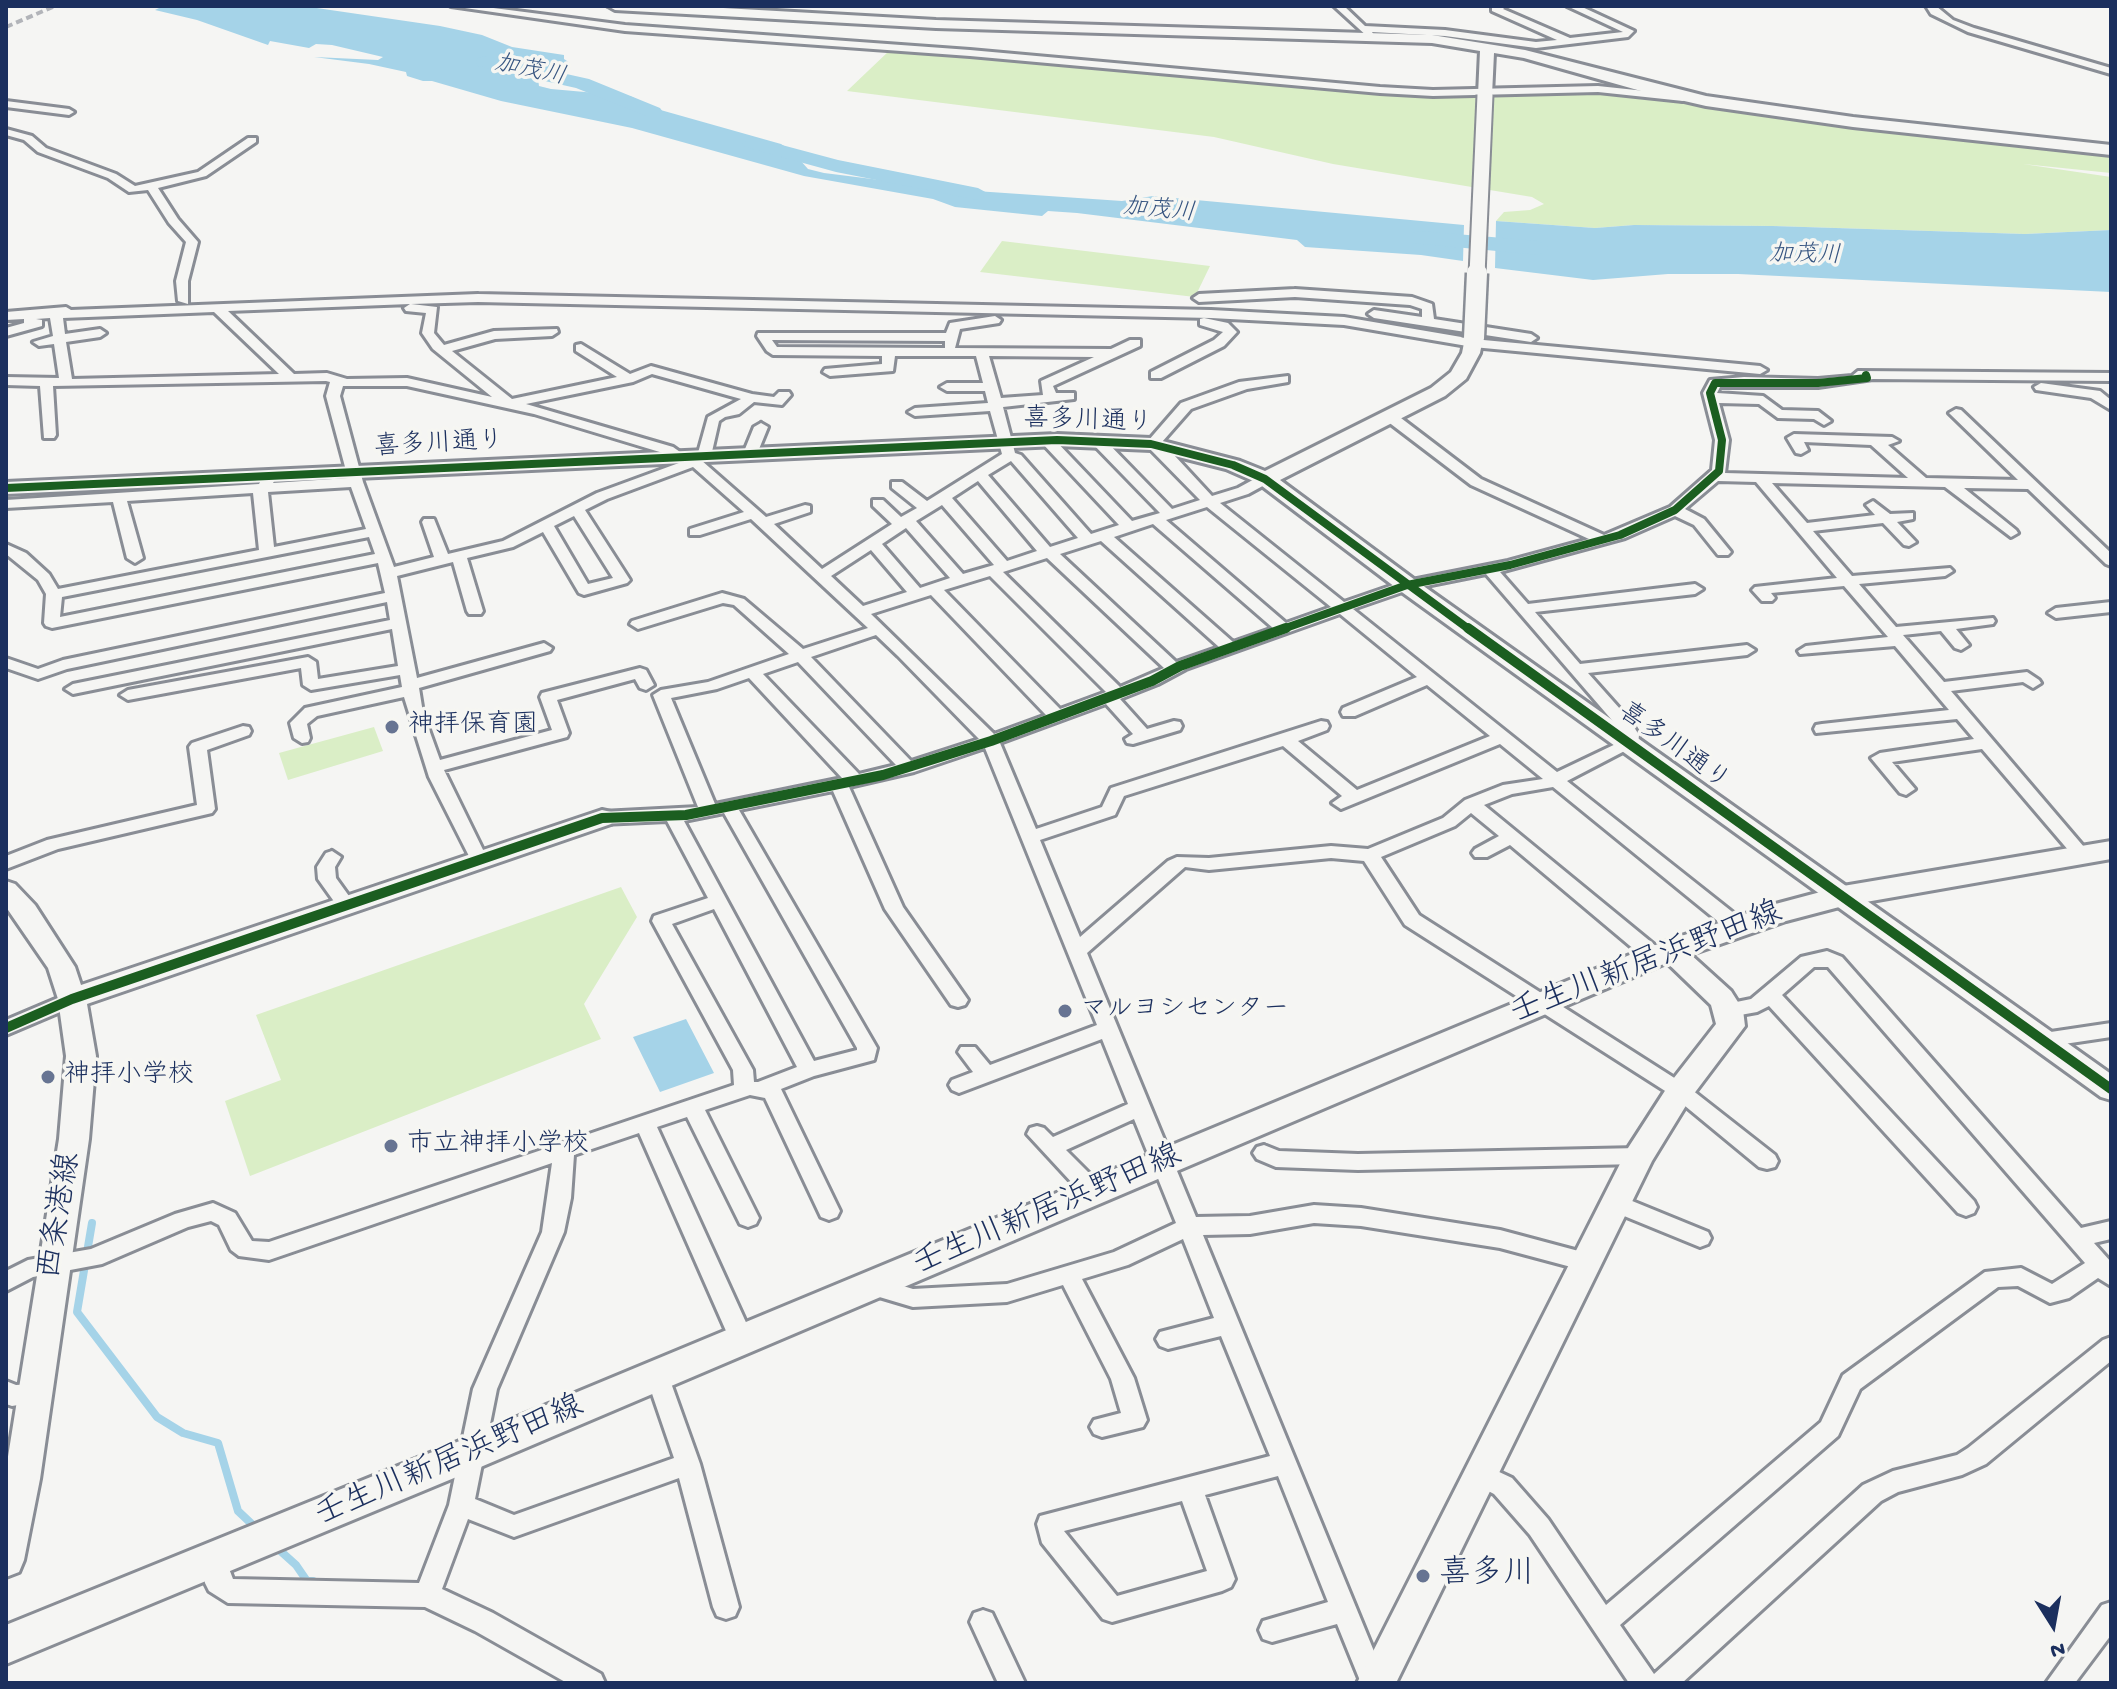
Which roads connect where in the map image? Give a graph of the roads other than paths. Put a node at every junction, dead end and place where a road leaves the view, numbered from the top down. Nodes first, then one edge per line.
1 (456, 6) edge
2 (615, 6) edge
3 (1339, 6) edge
4 (1501, 6) edge
5 (1572, 6) edge
6 (1931, 6) edge
7 (1366, 32) junction
8 (1569, 41) junction
9 (1486, 54) junction
10 (1142, 67) junction
11 (2111, 71) edge
12 (1448, 81) dead end
13 (1485, 91) junction
14 (1706, 101) junction
15 (6, 104) edge
16 (69, 112) dead end
17 (6, 132) edge
18 (252, 140) dead end
19 (2111, 150) edge
20 (152, 187) junction
21 (504, 298) junction
22 (1199, 298) dead end
23 (184, 301) junction
24 (88, 304) dead end
25 (305, 304) junction
26 (219, 310) junction
27 (433, 310) junction
28 (1032, 311) junction
29 (1164, 313) junction
30 (56, 314) junction
31 (1275, 316) junction
32 (6, 318) edge
33 (1428, 321) junction
34 (1356, 323) junction
35 (1292, 329) dead end
36 (6, 332) edge
37 (552, 332) dead end
38 (100, 333) dead end
39 (950, 337) junction
40 (60, 339) junction
41 (1473, 341) junction
42 (39, 342) dead end
43 (1409, 342) dead end
44 (1135, 343) dead end
45 (581, 348) dead end
46 (443, 349) junction
47 (889, 353) junction
48 (949, 353) junction
49 (982, 353) junction
50 (1112, 353) junction
51 (1638, 359) junction
52 (830, 372) dead end
53 (1156, 375) dead end
54 (1866, 376) junction
55 (290, 377) junction
56 (2111, 377) edge
57 (628, 379) junction
58 (1283, 379) dead end
59 (6, 381) edge
60 (46, 382) junction
61 (340, 382) junction
62 (66, 383) junction
63 (2111, 386) edge
64 (947, 387) dead end
65 (992, 387) junction
66 (2041, 387) junction
67 (784, 395) dead end
68 (1069, 396) dead end
69 (1050, 397) junction
70 (751, 398) junction
71 (1711, 399) junction
72 (509, 404) junction
73 (997, 404) junction
74 (2111, 406) edge
75 (915, 412) dead end
76 (1956, 413) dead end
77 (1392, 418) junction
78 (1824, 421) dead end
79 (761, 427) dead end
80 (49, 435) dead end
81 (1047, 440) junction
82 (1097, 440) junction
83 (1875, 441) junction
84 (1892, 441) dead end
85 (1155, 445) junction
86 (1008, 449) junction
87 (1801, 450) dead end
88 (750, 454) junction
89 (693, 458) junction
90 (979, 474) junction
91 (356, 477) junction
92 (1714, 477) junction
93 (1265, 479) junction
94 (1761, 479) junction
95 (268, 481) junction
96 (1922, 482) junction
97 (1949, 483) junction
98 (897, 485) dead end
99 (2032, 485) junction
100 (6, 488) edge
101 (118, 495) junction
102 (943, 497) junction
103 (1209, 501) junction
104 (878, 503) dead end
105 (6, 504) edge
106 (1873, 505) dead end
107 (926, 508) junction
108 (805, 509) dead end
109 (578, 510) junction
110 (1675, 510) junction
111 (1162, 516) junction
112 (1908, 516) dead end
113 (760, 518) junction
114 (1886, 519) junction
115 (429, 522) dead end
116 (904, 523) junction
117 (546, 525) junction
118 (1129, 527) junction
119 (1802, 528) junction
120 (374, 532) junction
121 (695, 532) dead end
122 (2011, 533) dead end
123 (1095, 537) junction
124 (1603, 540) junction
125 (1909, 542) dead end
126 (873, 543) junction
127 (6, 548) edge
128 (267, 552) junction
129 (1048, 552) junction
130 (1723, 552) dead end
131 (135, 558) dead end
132 (451, 558) junction
133 (2111, 561) edge
134 (386, 565) junction
135 (998, 568) junction
136 (1490, 570) junction
137 (1945, 571) dead end
138 (821, 576) junction
139 (960, 580) junction
140 (1847, 581) junction
141 (1407, 585) junction
142 (934, 589) junction
143 (1695, 589) dead end
144 (54, 594) junction
145 (917, 594) junction
146 (393, 596) junction
147 (1767, 598) dead end
148 (2111, 607) edge
149 (1340, 609) junction
150 (1524, 609) junction
151 (475, 611) dead end
152 (860, 612) junction
153 (2056, 613) dead end
154 (1987, 621) dead end
155 (398, 623) junction
156 (638, 624) dead end
157 (1945, 626) junction
158 (879, 629) junction
159 (1284, 629) junction
160 (1895, 636) junction
161 (1961, 645) dead end
162 (544, 648) dead end
163 (1230, 648) junction
164 (1746, 649) dead end
165 (1806, 651) dead end
166 (802, 657) junction
167 (6, 663) edge
168 (1174, 669) junction
169 (1576, 669) junction
170 (753, 673) junction
171 (1427, 679) junction
172 (409, 681) junction
173 (2033, 683) dead end
174 (646, 685) dead end
175 (1938, 688) junction
176 (73, 689) dead end
177 (128, 695) dead end
178 (1113, 695) junction
179 (1349, 712) dead end
180 (1961, 714) junction
181 (1057, 716) junction
182 (1174, 726) dead end
183 (1321, 726) dead end
184 (1822, 729) dead end
185 (243, 731) dead end
186 (302, 738) dead end
187 (1501, 738) junction
188 (1286, 740) junction
189 (991, 741) junction
190 (1986, 743) junction
191 (1630, 744) junction
192 (434, 767) junction
193 (908, 768) junction
194 (1555, 781) junction
195 (847, 783) junction
196 (1906, 789) dead end
197 (1471, 804) junction
198 (719, 809) junction
199 (673, 816) junction
200 (602, 818) joint
201 (1032, 836) junction
202 (1511, 837) junction
203 (2096, 852) edge
204 (1481, 853) dead end
205 (1370, 855) junction
206 (332, 857) dead end
207 (478, 858) junction
208 (6, 863) edge
209 (6, 890) edge
210 (1843, 896) junction
211 (719, 901) junction
212 (345, 903) junction
213 (1738, 927) junction
214 (1078, 950) junction
215 (1662, 954) junction
216 (1770, 994) junction
217 (72, 999) junction
218 (958, 1000) dead end
219 (1541, 1004) junction
220 (1729, 1010) junction
221 (6, 1028) edge
222 (1110, 1028) junction
223 (2111, 1030) edge
224 (2044, 1040) junction
225 (968, 1052) dead end
226 (809, 1070) junction
227 (987, 1075) junction
228 (959, 1085) dead end
229 (753, 1089) junction
230 (2111, 1089) edge
231 (1680, 1091) junction
232 (692, 1106) junction
233 (1142, 1107) junction
234 (644, 1122) junction
235 (564, 1150) junction
236 (1264, 1153) dead end
237 (1639, 1156) junction
238 (1767, 1161) dead end
239 (1165, 1164) junction
240 (1095, 1193) junction
241 (1615, 1203) junction
242 (1966, 1207) dead end
243 (829, 1211) dead end
244 (748, 1218) dead end
245 (1190, 1226) junction
246 (2111, 1230) edge
247 (1700, 1238) dead end
248 (2076, 1238) junction
249 (1586, 1262) junction
250 (54, 1264) junction
251 (2105, 1271) edge
252 (1069, 1276) junction
253 (6, 1282) edge
254 (874, 1286) junction
255 (1230, 1324) junction
256 (1168, 1339) dead end
257 (742, 1340) junction
258 (2111, 1347) edge
259 (658, 1376) junction
260 (20, 1393) edge
261 (1102, 1427) dead end
262 (470, 1454) junction
263 (1286, 1463) junction
264 (688, 1464) junction
265 (1480, 1474) junction
266 (1190, 1488) junction
267 (461, 1505) junction
268 (6, 1560) edge
269 (214, 1561) junction
270 (427, 1595) junction
271 (726, 1607) dead end
272 (1345, 1610) junction
273 (2111, 1614) edge
274 (983, 1622) dead end
275 (1604, 1623) junction
276 (1272, 1630) dead end
277 (6, 1645) edge
278 (592, 1683) edge
279 (1012, 1683) edge
280 (1375, 1683) edge
281 (1644, 1683) edge
282 (1663, 1683) edge
283 (2059, 1683) edge

1 - 10 street
2 - 7 street
3 - 7 street
4 - 8 street
5 - 8 street
6 - 11 street
7 - 8 street
7 - 9 street
9 - 13 street
9 - 14 street
10 - 12 street
10 - 13 street
13 - 14 street
13 - 41 street, bridge
14 - 19 street
15 - 16 street
17 - 20 street
18 - 20 street
20 - 23 street
21 - 25 street
21 - 27 street
21 - 28 street
22 - 33 street
23 - 24 street
23 - 25 street
23 - 26 street
23 - 30 street
25 - 26 street
25 - 27 street
26 - 30 street
26 - 55 street
27 - 46 street
28 - 29 street
28 - 39 street
29 - 31 street
29 - 53 street
30 - 32 street
30 - 40 street
31 - 33 street
31 - 34 street
32 - 36 street
33 - 51 street
34 - 35 street
34 - 41 street
34 - 43 street
37 - 46 street
38 - 40 street
39 - 47 street
39 - 48 street
40 - 42 street
40 - 62 street
41 - 51 street
41 - 77 street
44 - 50 street
45 - 57 street
46 - 72 street
47 - 48 street
47 - 52 street
48 - 49 street
49 - 50 street
49 - 65 street
50 - 69 street
51 - 54 street
54 - 56 street
54 - 66 street
54 - 71 street
55 - 61 street
55 - 62 street
57 - 70 street
57 - 72 street
58 - 85 street
59 - 60 street
60 - 62 street
60 - 80 street
61 - 72 street
61 - 91 street
63 - 66 street
64 - 65 street
65 - 73 street
66 - 74 street
67 - 70 street
68 - 69 street
69 - 73 street
70 - 89 street
71 - 78 street
71 - 92 street
72 - 89 street
73 - 75 street
73 - 86 street
76 - 99 street
77 - 93 street
77 - 124 street
79 - 88 street
81 - 82 street, 喜多川通り
81 - 86 street, 喜多川通り
81 - 118 street
82 - 85 street, 喜多川通り
82 - 111 street
83 - 84 street
83 - 87 street
83 - 96 street
85 - 93 street, 喜多川通り
85 - 103 street
86 - 88 street, 喜多川通り
86 - 90 street
86 - 123 street
88 - 89 street, 喜多川通り
89 - 91 street, 喜多川通り
89 - 109 street
89 - 113 street
90 - 102 street
90 - 129 street
91 - 95 street, 喜多川通り
91 - 120 street
92 - 94 street
92 - 110 street
93 - 103 street
93 - 141 street, 喜多川通り
94 - 96 street
94 - 119 street
95 - 100 street, 喜多川通り
95 - 101 street
95 - 128 street
96 - 97 street
97 - 99 street
97 - 122 street
98 - 107 street
99 - 133 street
101 - 105 street
101 - 131 street
102 - 107 street
102 - 135 street
103 - 111 street
103 - 149 street
104 - 116 street
106 - 114 street
107 - 116 street
108 - 113 street
109 - 117 street
109 - 117 street
110 - 124 street
110 - 130 street
111 - 118 street
111 - 159 street
112 - 114 street
113 - 121 street
113 - 138 street
114 - 119 street
114 - 125 street
115 - 132 street
116 - 126 street
116 - 139 street
117 - 132 street
118 - 123 street
119 - 140 street
120 - 128 street
120 - 134 street
123 - 129 street
123 - 163 street
124 - 136 street
126 - 138 street
126 - 145 street
127 - 144 street
128 - 144 street
129 - 135 street
129 - 168 street
132 - 134 street
132 - 151 street
134 - 144 street
134 - 146 street
135 - 139 street
135 - 178 street
136 - 141 street
136 - 150 street
137 - 140 street
138 - 152 street
139 - 142 street
140 - 147 street
140 - 160 street
141 - 149 street
141 - 191 street, 喜多川通り
142 - 145 street
142 - 181 street
143 - 150 street
145 - 152 street
146 - 155 street
146 - 167 street
148 - 153 street
149 - 159 street
149 - 171 street
150 - 169 street
152 - 158 street
154 - 157 street
155 - 172 street
155 - 176 street
156 - 166 street
157 - 160 street
157 - 161 street
158 - 166 street
158 - 189 street
159 - 163 street
160 - 165 street
160 - 175 street
162 - 172 street
163 - 168 street
164 - 169 street
166 - 170 street
166 - 193 street
168 - 178 street
169 - 191 street
170 - 195 street
170 - 198 street
171 - 179 street
171 - 187 street
172 - 177 street
172 - 186 street
172 - 192 street
173 - 175 street
174 - 192 street
175 - 180 street
178 - 181 street
178 - 182 street
180 - 184 street
180 - 190 street
181 - 189 street
183 - 188 street
185 - 208 street
187 - 188 street
187 - 194 street
188 - 201 street
189 - 193 street
189 - 201 street
190 - 196 street
190 - 203 street
191 - 194 street
191 - 210 street, 喜多川通り
192 - 207 street
193 - 195 street
194 - 197 street
194 - 213 street
195 - 198 street
195 - 218 street
197 - 202 street
197 - 205 street
198 - 199 street
198 - 226 street
199 - 200 street
199 - 211 street
200 - 207 street
201 - 214 street
202 - 204 street
202 - 215 street
203 - 210 main road, 壬生川新居浜野田線
205 - 214 street
205 - 219 street
206 - 212 street
207 - 212 street
209 - 217 street, 西条港線
210 - 213 main road, 壬生川新居浜野田線
210 - 224 street, 喜多川通り
211 - 226 street
211 - 229 street
212 - 217 street
213 - 215 main road, 壬生川新居浜野田線
214 - 222 street
215 - 219 main road, 壬生川新居浜野田線
215 - 220 street
216 - 220 street
216 - 242 street
216 - 248 street
217 - 221 street
217 - 250 street, 西条港線
219 - 231 street
219 - 239 main road, 壬生川新居浜野田線
220 - 231 street
222 - 227 street
222 - 233 street
223 - 224 street
224 - 230 street, 喜多川通り
225 - 227 street
226 - 229 street
227 - 228 street
229 - 232 street
229 - 243 street
231 - 237 street
231 - 238 street
232 - 234 street
232 - 244 street
233 - 239 street
233 - 240 street
234 - 235 street
234 - 257 street
235 - 250 street
235 - 262 street
236 - 237 street
237 - 241 street
239 - 240 main road, 壬生川新居浜野田線
239 - 245 street
240 - 254 main road, 壬生川新居浜野田線
241 - 247 street
241 - 249 street
245 - 249 street
245 - 252 street
245 - 255 street
246 - 248 street
248 - 251 street
249 - 265 street
250 - 253 street
250 - 260 street, 西条港線
251 - 275 street
252 - 254 street
252 - 261 street
254 - 257 main road, 壬生川新居浜野田線
255 - 256 street
255 - 263 street
257 - 259 main road, 壬生川新居浜野田線
258 - 282 street
259 - 262 main road, 壬生川新居浜野田線
259 - 264 street
260 - 268 street, 西条港線
262 - 267 street
262 - 269 main road, 壬生川新居浜野田線
263 - 266 street
263 - 272 street
264 - 267 street
264 - 271 street
265 - 275 street
265 - 280 street
266 - 266 street
267 - 270 street
269 - 270 street
269 - 277 main road, 壬生川新居浜野田線
270 - 278 street
272 - 276 street
272 - 280 street
273 - 283 street
274 - 279 street
275 - 281 street

